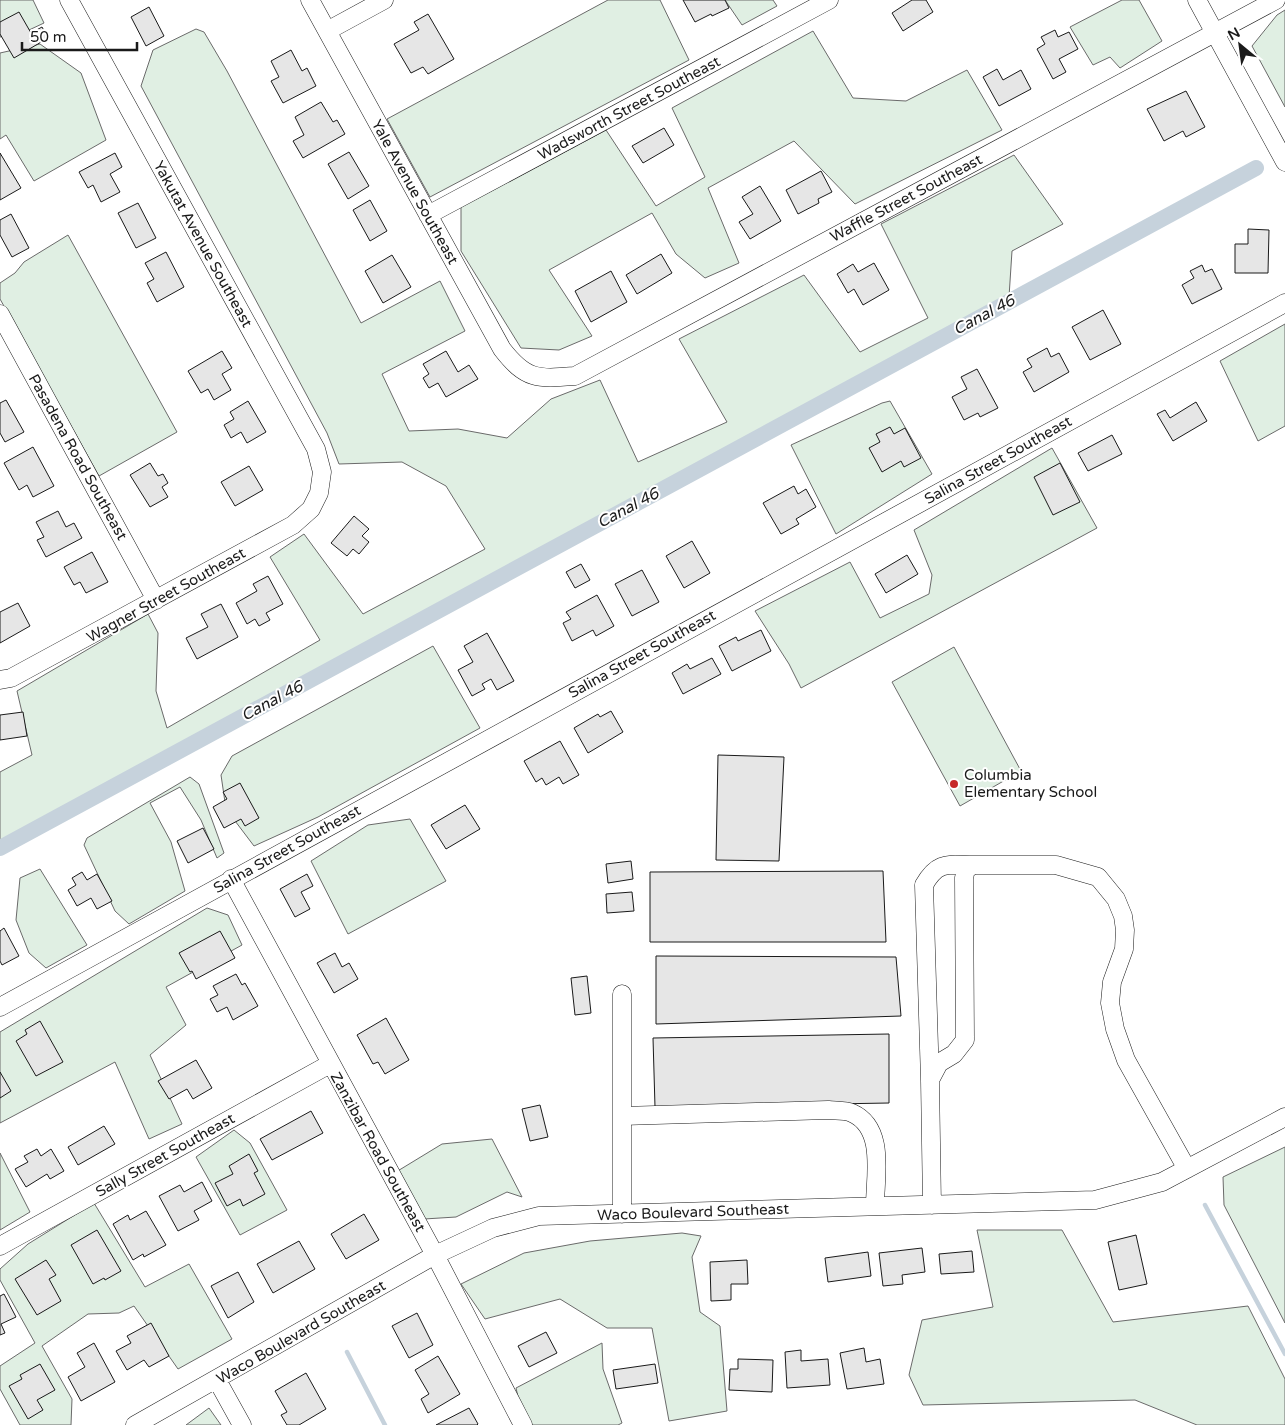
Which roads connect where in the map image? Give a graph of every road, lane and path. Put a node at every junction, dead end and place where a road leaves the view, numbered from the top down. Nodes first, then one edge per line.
1 (69, 0) edge
2 (310, 0) edge
3 (384, 0) edge
4 (829, 0) edge
5 (1197, 0) edge
6 (1276, 0) edge
7 (327, 31) junction
8 (1214, 32) junction
9 (1285, 162) edge
10 (428, 216) junction
11 (1285, 303) edge
12 (0, 314) edge
13 (530, 375) joint
14 (319, 493) joint
15 (156, 600) junction
16 (0, 680) edge
17 (974, 865) junction
18 (230, 879) junction
19 (622, 994) dead end
20 (0, 1007) edge
21 (330, 1064) junction
22 (930, 1080) junction
23 (622, 1116) junction
24 (1285, 1118) edge
25 (1187, 1169) junction
26 (932, 1205) junction
27 (875, 1206) junction
28 (622, 1214) junction
29 (0, 1246) edge
30 (434, 1255) junction
31 (217, 1380) junction
32 (135, 1425) edge
33 (242, 1425) edge
34 (523, 1425) edge

1 - 14 street, Yakutat Avenue Southeast
2 - 7 street, Yale Avenue Southeast
3 - 7 street
4 - 10 street, Wadsworth Street Southeast
5 - 8 street
6 - 8 street, Waffle Street Southeast
7 - 10 street, Yale Avenue Southeast
8 - 9 street
8 - 13 street, Waffle Street Southeast
10 - 13 street, Yale Avenue Southeast
11 - 18 street, Salina Street Southeast
12 - 15 street, Pasadena Road Southeast
14 - 15 street, Wagner Street Southeast
15 - 16 street, Wagner Street Southeast
17 - 22 street
17 - 22 street
17 - 25 street
18 - 20 street, Salina Street Southeast
18 - 21 street, Zanzibar Road Southeast
19 - 23 street
21 - 29 street, Sally Street Southeast
21 - 30 street, Zanzibar Road Southeast
22 - 26 street
23 - 27 street
23 - 28 street
24 - 25 street, Waco Boulevard Southeast
25 - 26 street, Waco Boulevard Southeast
26 - 27 street, Waco Boulevard Southeast
27 - 28 street, Waco Boulevard Southeast
28 - 30 street, Waco Boulevard Southeast
30 - 31 street, Waco Boulevard Southeast
30 - 34 street, Zanzibar Road Southeast
31 - 32 street, Waco Boulevard Southeast
31 - 33 street

